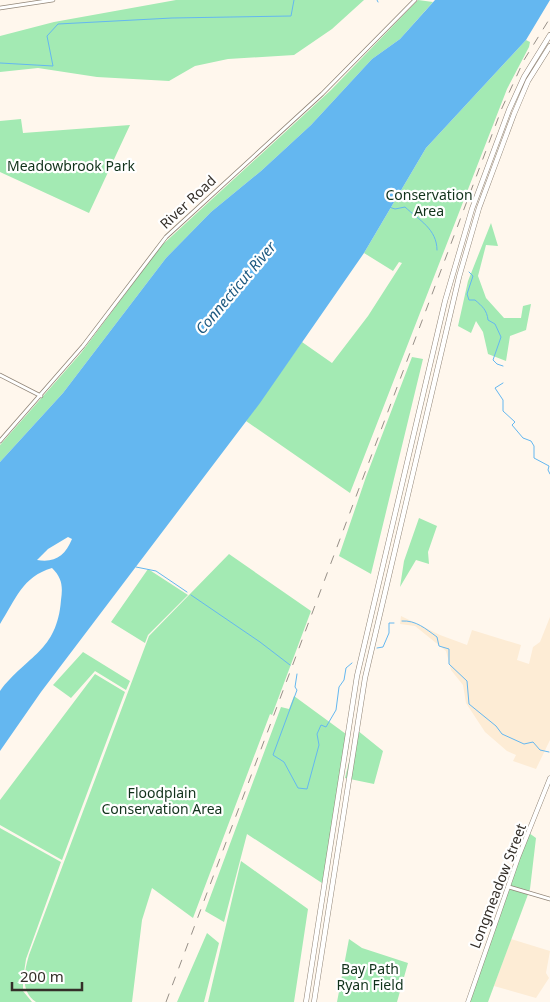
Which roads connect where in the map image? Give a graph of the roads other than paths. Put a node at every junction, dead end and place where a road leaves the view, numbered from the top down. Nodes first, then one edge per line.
1 (53, 0) edge
2 (415, 0) edge
3 (0, 8) edge
4 (550, 35) edge
5 (550, 46) edge
6 (0, 375) edge
7 (41, 396) junction
8 (0, 441) edge
9 (550, 778) edge
10 (509, 886) junction
11 (550, 899) edge
12 (306, 1002) edge
13 (314, 1002) edge
14 (468, 1002) edge

1 - 3 street
2 - 7 street, River Road
4 - 12 highway
5 - 13 highway
6 - 7 street
7 - 8 street, River Road
9 - 10 main road, Longmeadow Street
10 - 11 street
10 - 14 main road, Longmeadow Street

